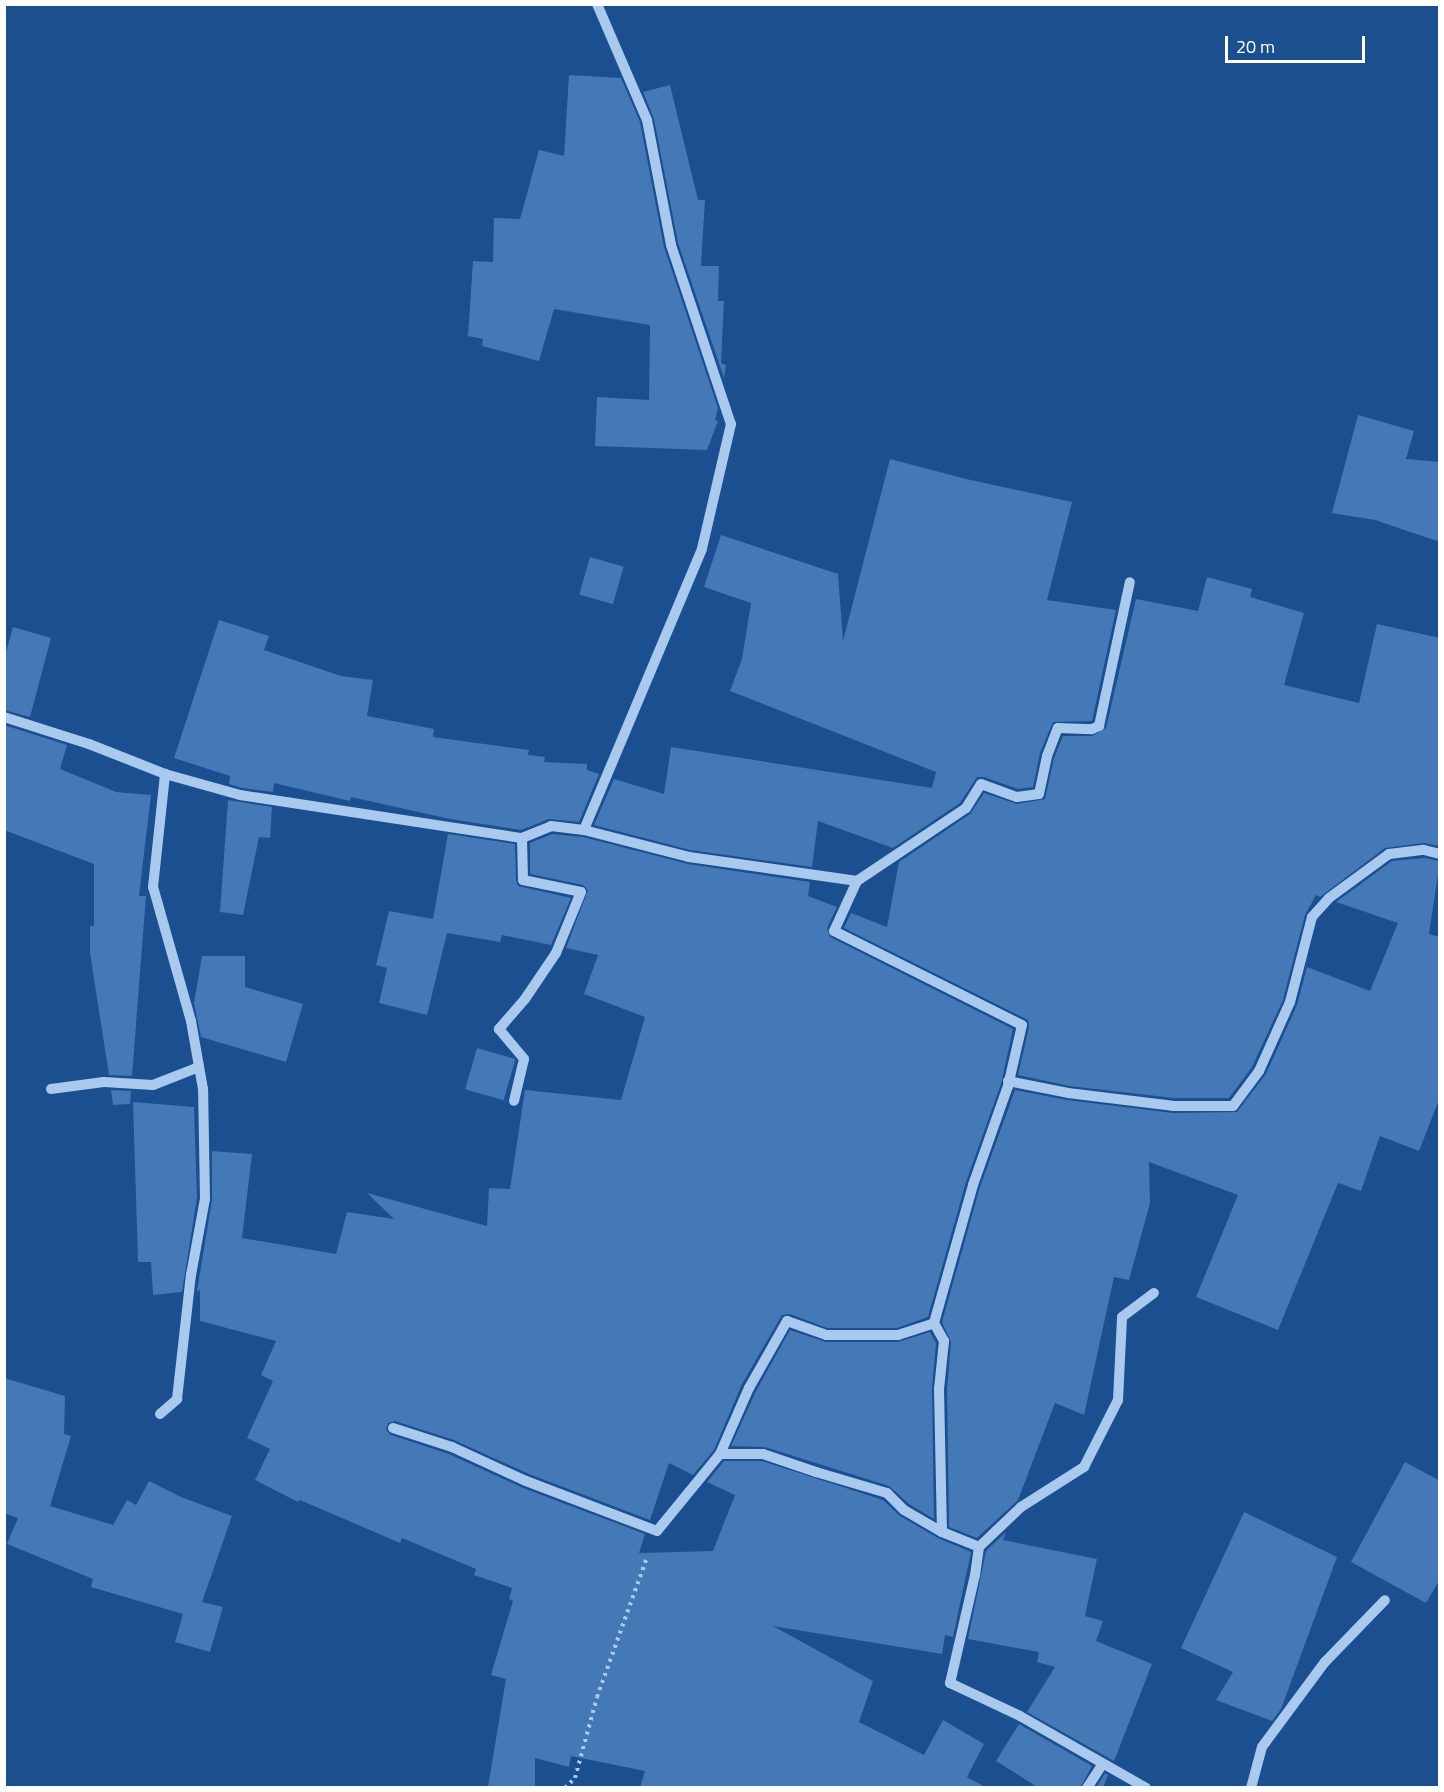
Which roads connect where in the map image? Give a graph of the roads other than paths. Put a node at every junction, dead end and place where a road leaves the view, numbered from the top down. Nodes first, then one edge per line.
1 (597, 4) edge
2 (1130, 582) dead end
3 (4, 717) edge
4 (165, 774) junction
5 (584, 830) junction
6 (522, 838) junction
7 (1440, 854) edge
8 (857, 881) junction
9 (199, 1067) junction
10 (1008, 1081) junction
11 (51, 1089) dead end
12 (514, 1101) dead end
13 (1154, 1293) dead end
14 (934, 1323) junction
15 (160, 1414) dead end
16 (393, 1428) dead end
17 (720, 1454) junction
18 (942, 1532) junction
19 (979, 1547) junction
20 (1385, 1600) dead end
21 (1102, 1765) junction
22 (1087, 1788) edge
23 (1146, 1788) edge
24 (1251, 1788) edge

1 - 5 street
2 - 8 street
3 - 4 street
4 - 6 street
4 - 9 street
5 - 6 street
5 - 8 street
6 - 12 street
7 - 10 street
8 - 10 street
9 - 11 street
9 - 15 street
10 - 14 street
13 - 19 street
14 - 17 street
14 - 18 street
16 - 17 street
17 - 18 street
18 - 19 street
19 - 21 street
20 - 24 street
21 - 22 street
21 - 23 street

